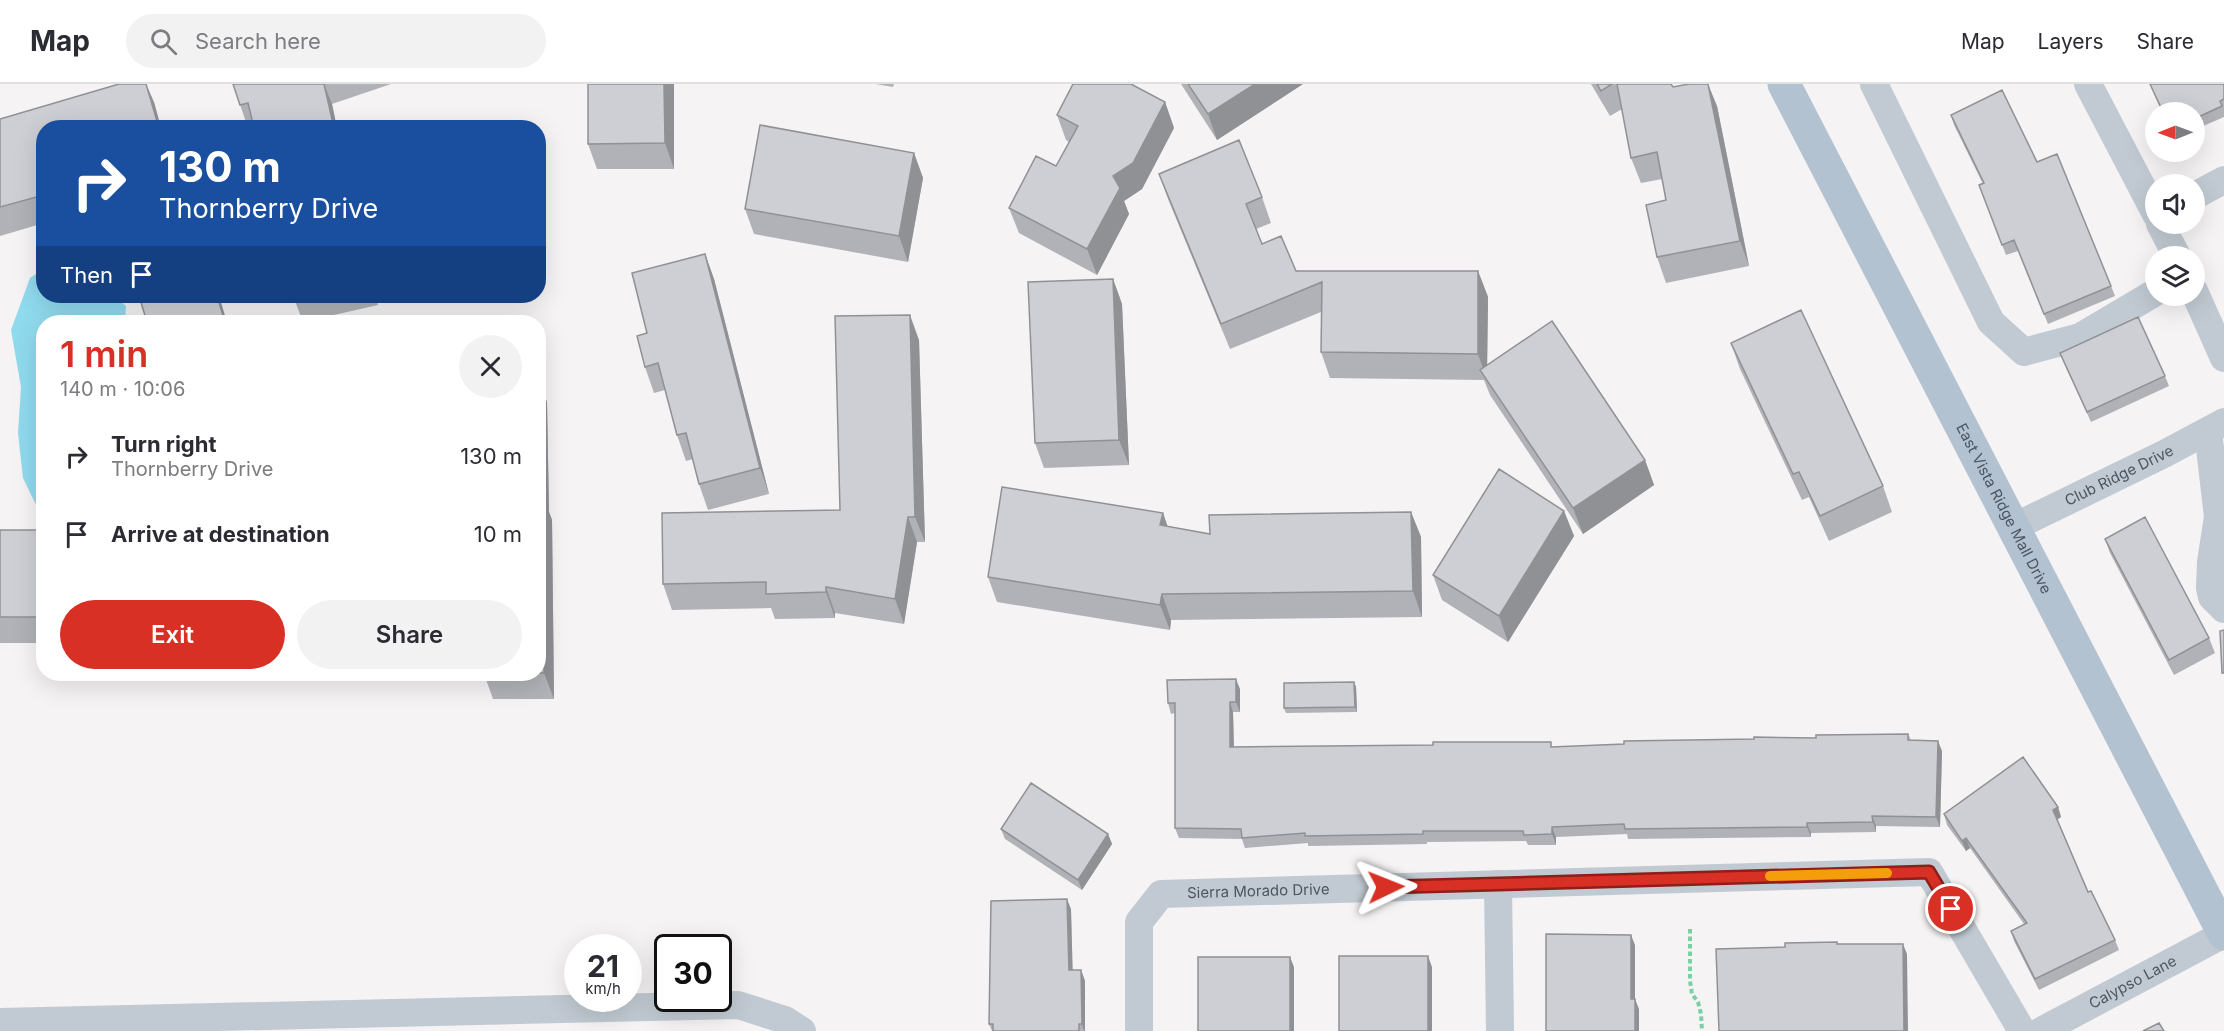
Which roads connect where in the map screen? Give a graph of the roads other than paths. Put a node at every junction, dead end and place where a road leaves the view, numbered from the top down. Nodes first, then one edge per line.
1 (1784, 84) edge
2 (1874, 84) edge
3 (2088, 84) edge
4 (2224, 180) edge
5 (2205, 190) edge
6 (2145, 193) edge
7 (2145, 299) edge
8 (2201, 306) edge
9 (2224, 358) edge
10 (2216, 427) edge
11 (2014, 527) junction
12 (2224, 609) edge
13 (1498, 884) junction
14 (2224, 934) edge
15 (0, 1022) edge
16 (801, 1031) edge
17 (1139, 1031) edge
18 (1500, 1031) edge
19 (2022, 1031) edge
20 (2042, 1031) edge

1 - 11 main road, East Vista Ridge Mall Drive
2 - 7 street
3 - 6 street
4 - 5 street
8 - 9 street
10 - 11 street, Club Ridge Drive
10 - 12 street
11 - 14 main road, East Vista Ridge Mall Drive
13 - 17 street, Sierra Morado Drive
13 - 18 street
13 - 19 street, Sierra Morado Drive
14 - 20 street, Calypso Lane
15 - 16 street

